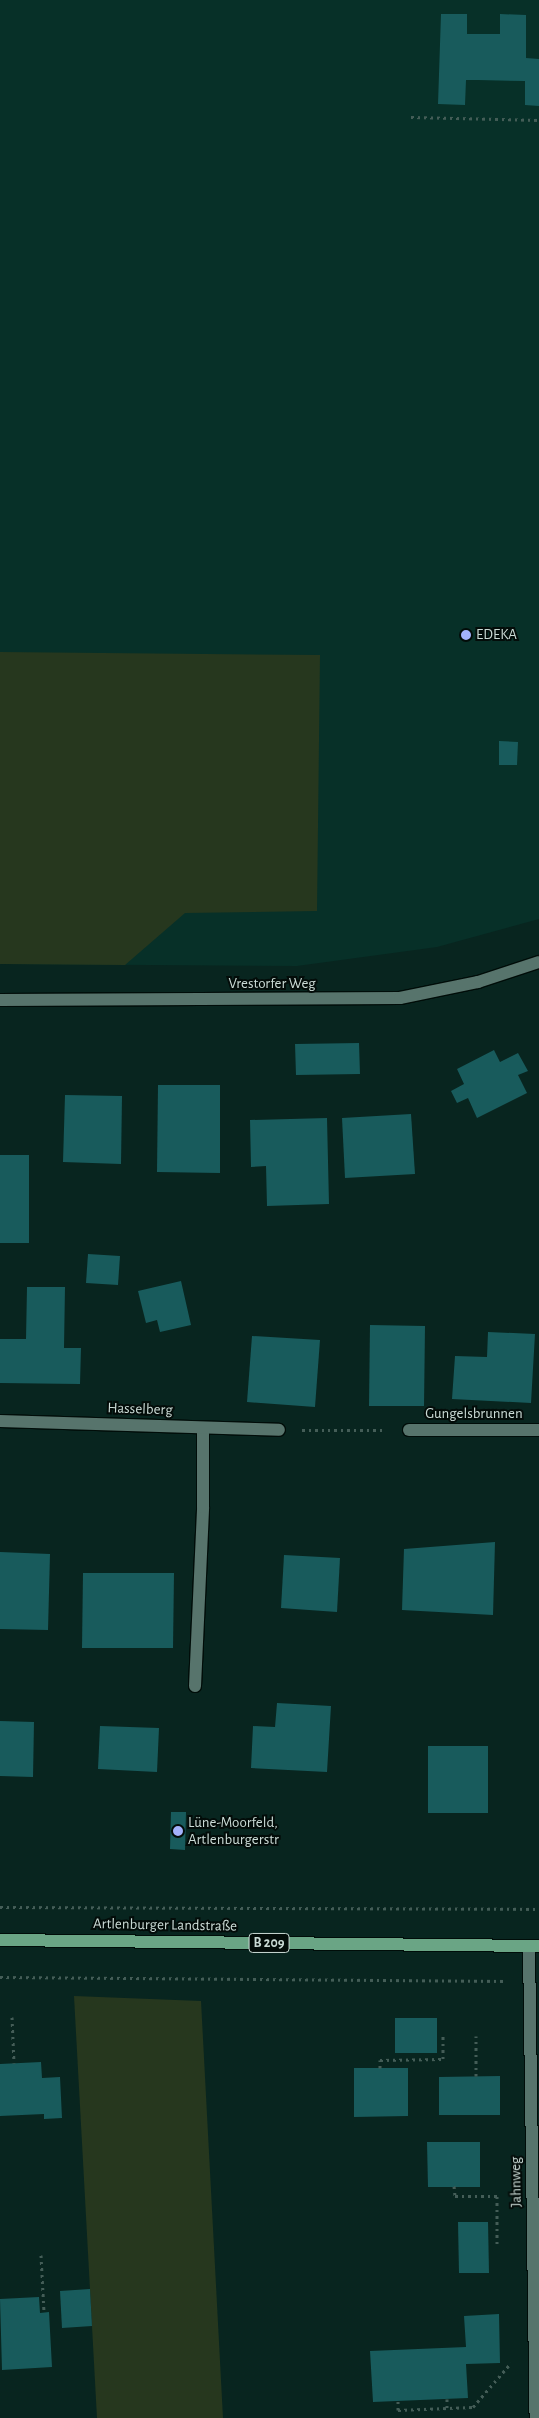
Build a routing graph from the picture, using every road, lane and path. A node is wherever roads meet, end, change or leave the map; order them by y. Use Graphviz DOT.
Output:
graph roads {
  1 [pos="411,117"];
  2 [pos="539,120"];
  3 [pos="539,962"];
  4 [pos="0,1000"];
  5 [pos="0,1421"];
  6 [pos="202,1428"];
  7 [pos="278,1430"];
  8 [pos="409,1430"];
  9 [pos="539,1430"];
  10 [pos="195,1686"];
  11 [pos="0,1907"];
  12 [pos="539,1909"];
  13 [pos="0,1940"];
  14 [pos="534,1946"];
  15 [pos="0,1976"];
  16 [pos="529,1981"];
  17 [pos="12,2017"];
  18 [pos="443,2036"];
  19 [pos="476,2036"];
  20 [pos="14,2063"];
  21 [pos="380,2068"];
  22 [pos="476,2076"];
  23 [pos="454,2186"];
  24 [pos="497,2246"];
  25 [pos="42,2255"];
  26 [pos="44,2313"];
  27 [pos="511,2354"];
  28 [pos="447,2399"];
  29 [pos="398,2401"];
  30 [pos="447,2408"];
  31 [pos="536,2418"];
  1 -- 2 [label="path"];
  3 -- 4 [label="street, Vrestorfer Weg"];
  5 -- 6 [label="street, Hasselberg"];
  6 -- 7 [label="street, Hasselberg"];
  6 -- 10 [label="street"];
  7 -- 8 [label="path"];
  8 -- 9 [label="street, Gungelsbrunnen"];
  11 -- 12 [label="path"];
  13 -- 14 [label="main road, Artlenburger Landstraße / B 209"];
  14 -- 16 [label="street, Jahnweg"];
  15 -- 16 [label="path"];
  16 -- 31 [label="street, Jahnweg"];
  17 -- 20 [label="path"];
  18 -- 21 [label="path"];
  19 -- 22 [label="path"];
  23 -- 24 [label="path"];
  25 -- 26 [label="path"];
  27 -- 30 [label="path"];
  28 -- 30 [label="path"];
  29 -- 30 [label="path"];
}
